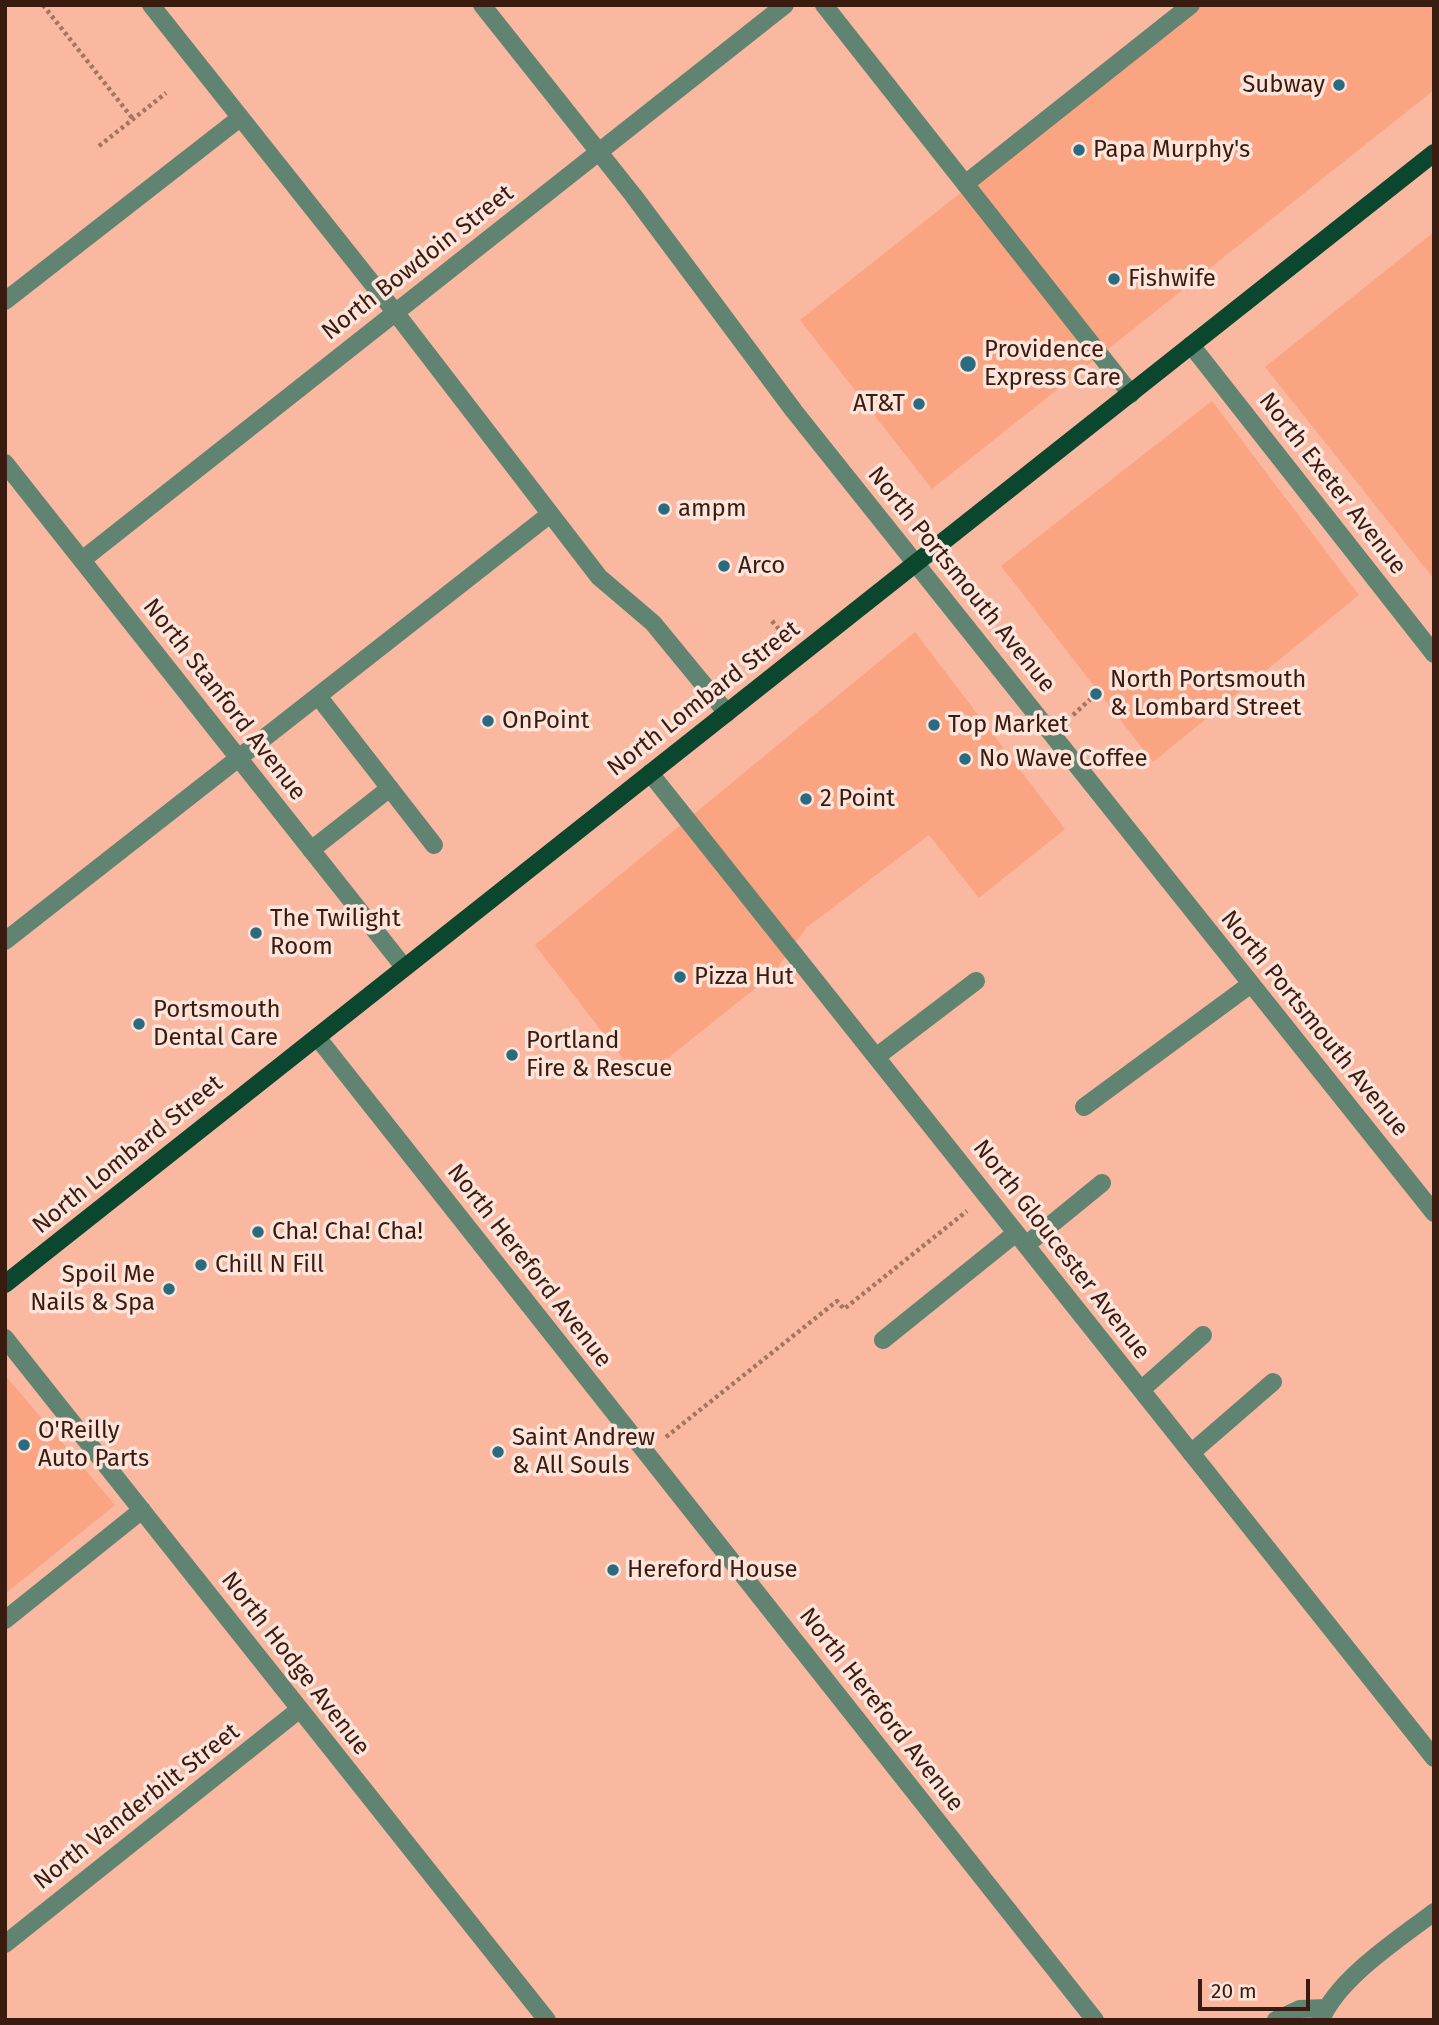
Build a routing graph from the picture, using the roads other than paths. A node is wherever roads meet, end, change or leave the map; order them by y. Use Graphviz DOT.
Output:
graph roads {
  1 [pos="150,5"];
  2 [pos="482,5"];
  3 [pos="786,5"];
  4 [pos="824,5"];
  5 [pos="1191,5"];
  6 [pos="240,118"];
  7 [pos="598,152"];
  8 [pos="1434,153"];
  9 [pos="965,184"];
  10 [pos="5,301"];
  11 [pos="395,312"];
  12 [pos="1191,345"];
  13 [pos="1131,394"];
  14 [pos="5,463"];
  15 [pos="549,515"];
  16 [pos="82,560"];
  17 [pos="916,563"];
  18 [pos="1434,654"];
  19 [pos="318,696"];
  20 [pos="726,713"];
  21 [pos="239,759"];
  22 [pos="650,773"];
  23 [pos="390,788"];
  24 [pos="434,845"];
  25 [pos="311,850"];
  26 [pos="5,941"];
  27 [pos="404,967"];
  28 [pos="976,981"];
  29 [pos="1251,984"];
  30 [pos="317,1037"];
  31 [pos="876,1057"];
  32 [pos="1084,1107"];
  33 [pos="1102,1182"];
  34 [pos="1434,1213"];
  35 [pos="1021,1239"];
  36 [pos="5,1284"];
  37 [pos="1203,1335"];
  38 [pos="5,1338"];
  39 [pos="883,1340"];
  40 [pos="1273,1382"];
  41 [pos="1141,1390"];
  42 [pos="1191,1453"];
  43 [pos="142,1510"];
  44 [pos="5,1620"];
  45 [pos="300,1709"];
  46 [pos="1434,1758"];
  47 [pos="1434,1912"];
  48 [pos="5,1944"];
  49 [pos="1324,2014"];
  50 [pos="547,2020"];
  51 [pos="1095,2020"];
  52 [pos="1276,2020"];
  1 -- 6 [label="street"];
  2 -- 7 [label="street, North Portsmouth Avenue"];
  3 -- 7 [label="street, North Bowdoin Street"];
  4 -- 9 [label="street"];
  5 -- 9 [label="street"];
  6 -- 10 [label="street"];
  6 -- 11 [label="street"];
  7 -- 11 [label="street, North Bowdoin Street"];
  7 -- 17 [label="street, North Portsmouth Avenue"];
  8 -- 12 [label="main road, North Lombard Street"];
  9 -- 13 [label="street"];
  11 -- 15 [label="street"];
  11 -- 16 [label="street, North Bowdoin Street"];
  12 -- 13 [label="main road, North Lombard Street"];
  12 -- 18 [label="street, North Exeter Avenue"];
  13 -- 17 [label="main road, North Lombard Street"];
  14 -- 16 [label="street, North Stanford Avenue"];
  15 -- 19 [label="street"];
  15 -- 20 [label="street"];
  16 -- 21 [label="street, North Stanford Avenue"];
  17 -- 20 [label="main road, North Lombard Street"];
  17 -- 29 [label="street, North Portsmouth Avenue"];
  19 -- 21 [label="street"];
  19 -- 23 [label="street"];
  20 -- 22 [label="main road, North Lombard Street"];
  21 -- 25 [label="street, North Stanford Avenue"];
  21 -- 26 [label="street"];
  22 -- 27 [label="main road, North Lombard Street"];
  22 -- 31 [label="street, North Gloucester Avenue"];
  23 -- 24 [label="street"];
  23 -- 25 [label="street"];
  25 -- 27 [label="street, North Stanford Avenue"];
  27 -- 30 [label="main road, North Lombard Street"];
  28 -- 31 [label="street"];
  29 -- 32 [label="street"];
  29 -- 34 [label="street, North Portsmouth Avenue"];
  30 -- 36 [label="main road, North Lombard Street"];
  30 -- 51 [label="street, North Hereford Avenue"];
  31 -- 35 [label="street, North Gloucester Avenue"];
  33 -- 35 [label="street"];
  35 -- 39 [label="street"];
  35 -- 41 [label="street, North Gloucester Avenue"];
  37 -- 41 [label="street"];
  38 -- 43 [label="street, North Hodge Avenue"];
  40 -- 42 [label="street"];
  41 -- 42 [label="street, North Gloucester Avenue"];
  42 -- 46 [label="street, North Gloucester Avenue"];
  43 -- 44 [label="street"];
  43 -- 45 [label="street, North Hodge Avenue"];
  45 -- 48 [label="street, North Vanderbilt Street"];
  45 -- 50 [label="street, North Hodge Avenue"];
  47 -- 49 [label="street"];
  49 -- 52 [label="street"];
}
